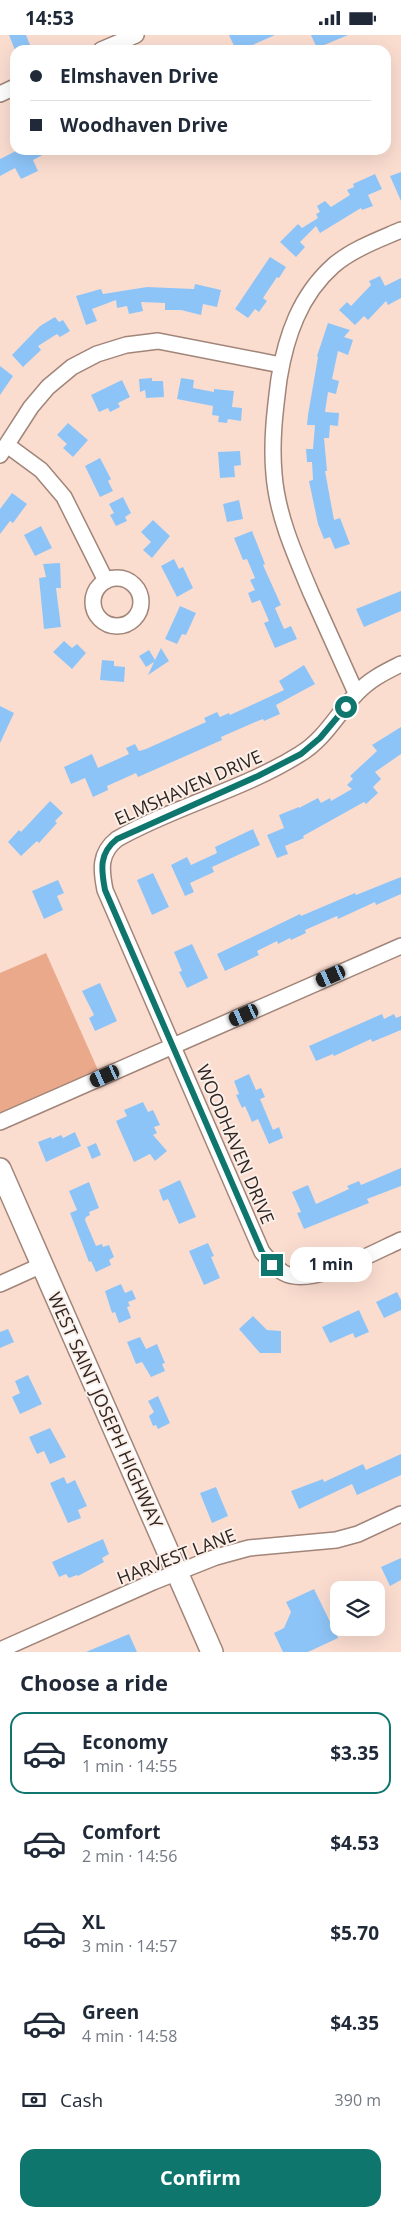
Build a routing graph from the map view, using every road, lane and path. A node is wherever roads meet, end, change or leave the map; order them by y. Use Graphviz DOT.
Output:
graph roads {
  1 [pos="136,35"];
  2 [pos="113,45"];
  3 [pos="401,230"];
  4 [pos="282,365"];
  5 [pos="4,450"];
  6 [pos="106,581"];
  7 [pos="401,664"];
  8 [pos="356,693"];
  9 [pos="401,945"];
  10 [pos="174,1045"];
  11 [pos="0,1122"];
  12 [pos="0,1169"];
  13 [pos="401,1240"];
  14 [pos="42,1265"];
  15 [pos="0,1284"];
  16 [pos="401,1514"];
  17 [pos="178,1572"];
  18 [pos="0,1650"];
  19 [pos="212,1652"];
  1 -- 2 [label="street"];
  3 -- 4 [label="street"];
  4 -- 5 [label="street"];
  4 -- 8 [label="street"];
  5 -- 6 [label="street"];
  7 -- 8 [label="street, ELMSHAVEN DRIVE"];
  8 -- 10 [label="street, ELMSHAVEN DRIVE"];
  9 -- 10 [label="street"];
  10 -- 11 [label="street"];
  10 -- 13 [label="street, WOODHAVEN DRIVE"];
  12 -- 14 [label="street, WEST SAINT JOSEPH HIGHWAY"];
  14 -- 15 [label="street"];
  14 -- 17 [label="street, WEST SAINT JOSEPH HIGHWAY"];
  16 -- 17 [label="street, HARVEST LANE"];
  17 -- 18 [label="street, HARVEST LANE"];
  17 -- 19 [label="street, WEST SAINT JOSEPH HIGHWAY"];
}
